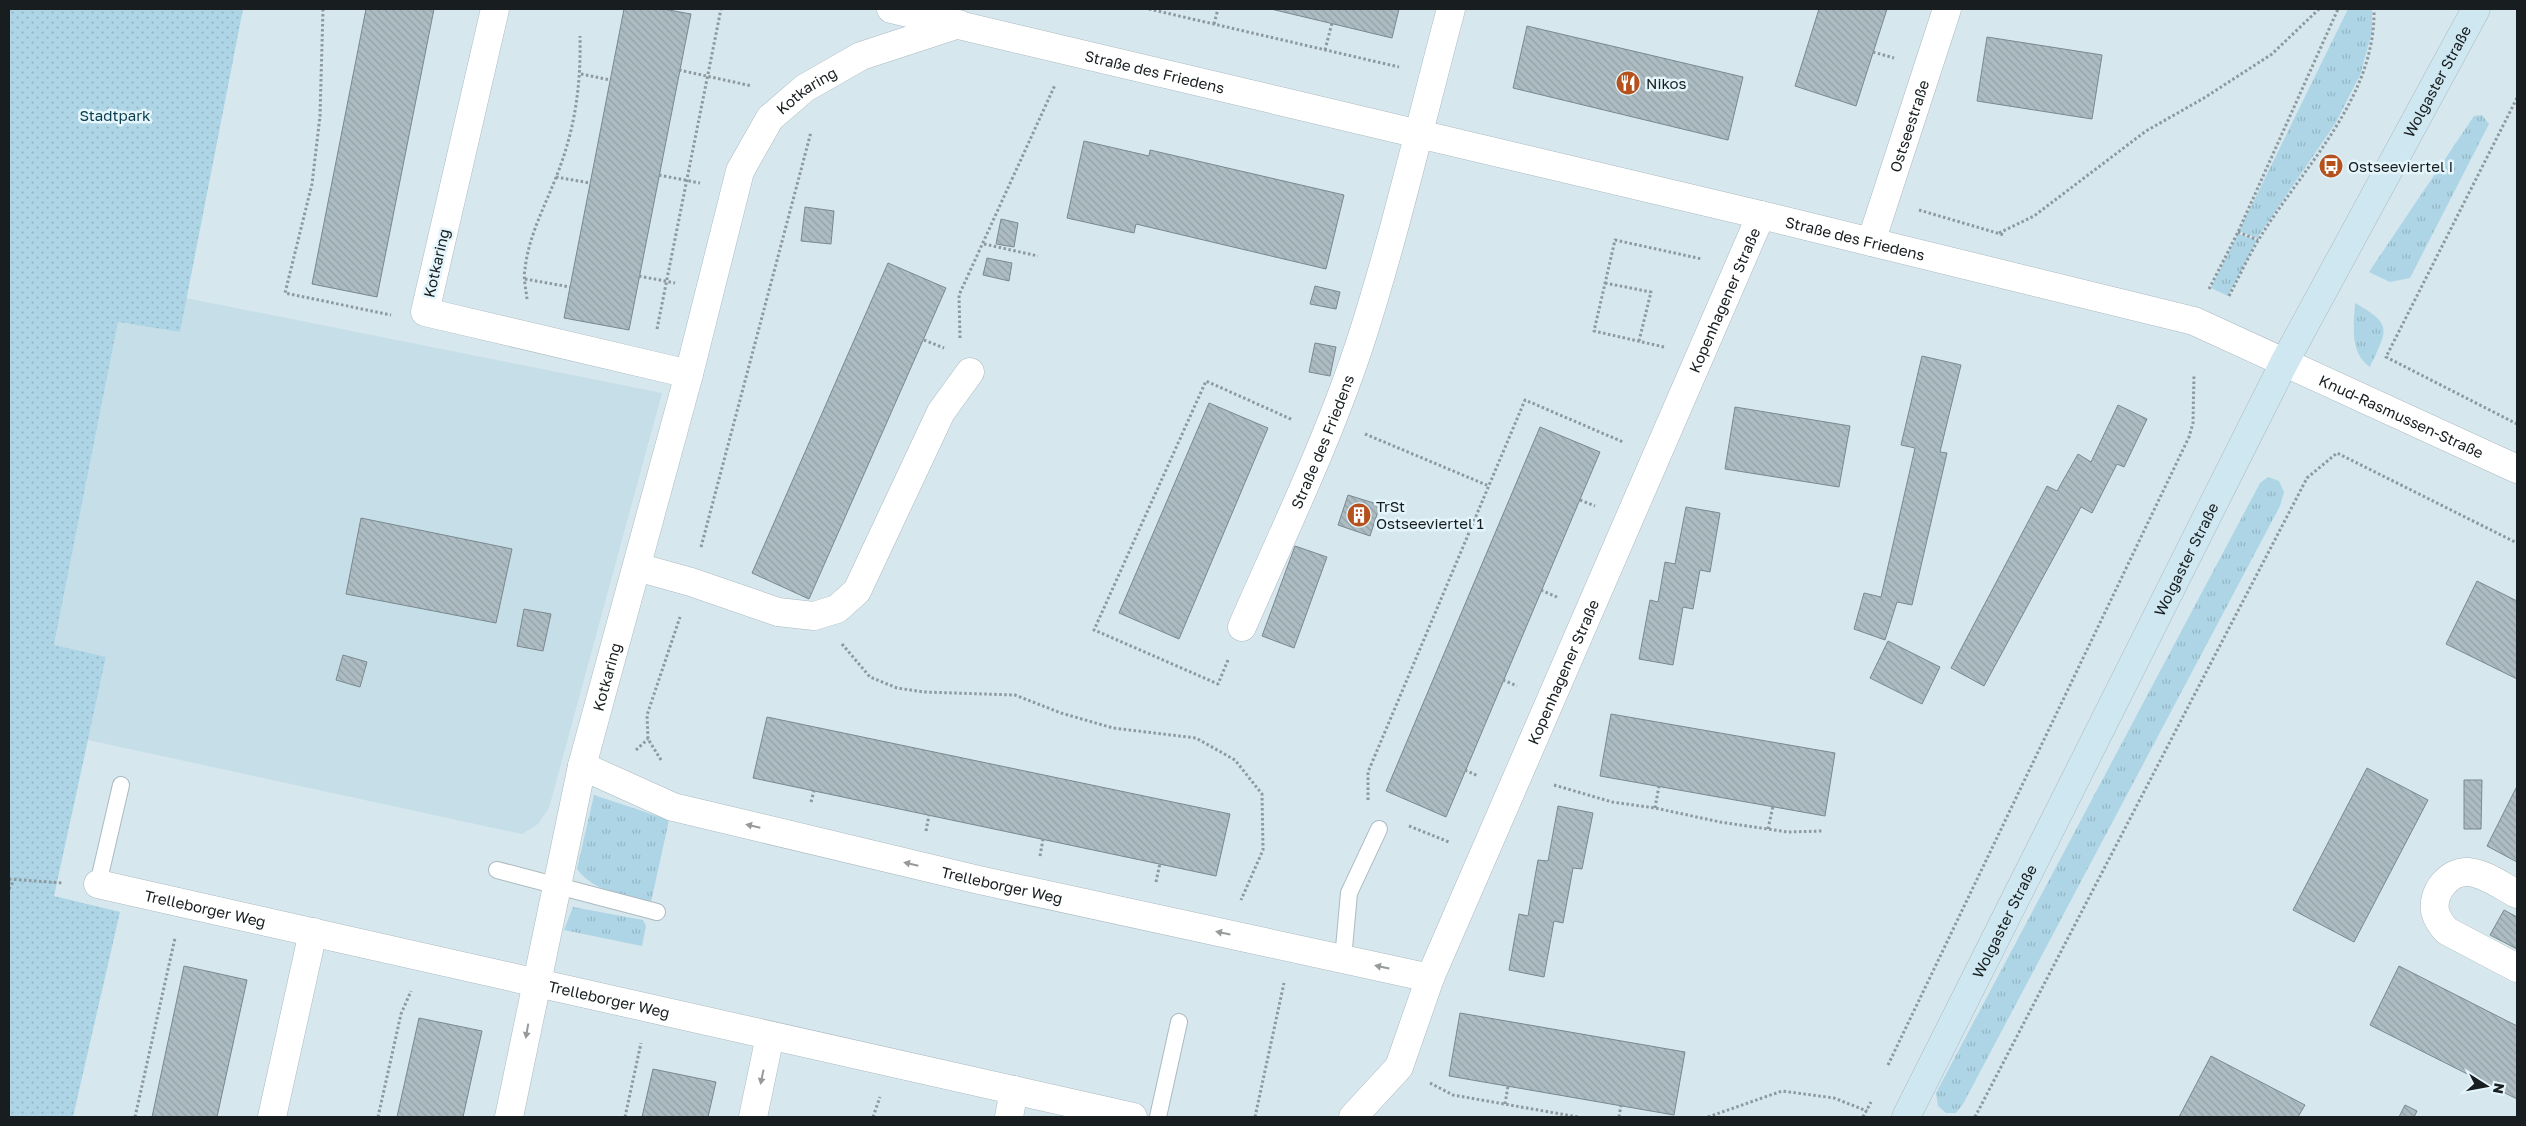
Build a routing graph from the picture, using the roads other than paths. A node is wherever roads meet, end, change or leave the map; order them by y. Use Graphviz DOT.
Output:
graph roads {
  1 [pos="495,9"];
  2 [pos="891,9"];
  3 [pos="1451,9"];
  4 [pos="1947,9"];
  5 [pos="2476,9"];
  6 [pos="960,16"];
  7 [pos="1419,133"];
  8 [pos="1761,215"];
  9 [pos="1871,242"];
  10 [pos="2284,363"];
  11 [pos="970,372"];
  12 [pos="689,374"];
  13 [pos="2517,469"];
  14 [pos="637,567"];
  15 [pos="1242,627"];
  16 [pos="582,766"];
  17 [pos="121,785"];
  18 [pos="1379,829"];
  19 [pos="497,870"];
  20 [pos="98,884"];
  21 [pos="556,886"];
  22 [pos="2517,894"];
  23 [pos="657,912"];
  24 [pos="313,932"];
  25 [pos="1342,959"];
  26 [pos="2517,968"];
  27 [pos="1430,978"];
  28 [pos="535,983"];
  29 [pos="1178,1022"];
  30 [pos="770,1036"];
  31 [pos="1014,1090"];
  32 [pos="272,1117"];
  33 [pos="509,1117"];
  34 [pos="753,1117"];
  35 [pos="1009,1117"];
  36 [pos="1133,1117"];
  37 [pos="1158,1117"];
  38 [pos="1353,1117"];
  39 [pos="1906,1117"];
  1 -- 12 [label="street, Kotkaring"];
  2 -- 6 [label="street, Straße des Friedens"];
  3 -- 7 [label="street"];
  4 -- 9 [label="street, Ostseestraße"];
  5 -- 10 [label="main road, Wolgaster Straße"];
  6 -- 7 [label="street, Straße des Friedens"];
  6 -- 12 [label="street, Kotkaring"];
  7 -- 8 [label="street, Straße des Friedens"];
  7 -- 15 [label="street, Straße des Friedens"];
  8 -- 9 [label="street, Straße des Friedens"];
  8 -- 27 [label="street, Kopenhagener Straße"];
  9 -- 10 [label="street, Straße des Friedens"];
  10 -- 13 [label="street, Knud-Rasmussen-Straße"];
  10 -- 39 [label="main road, Wolgaster Straße"];
  11 -- 14 [label="street"];
  12 -- 14 [label="street, Kotkaring"];
  14 -- 16 [label="street, Kotkaring"];
  16 -- 21 [label="street, Kotkaring"];
  25 -- 16 [label="street, Trelleborger Weg, one-way"];
  17 -- 20 [label="lane"];
  18 -- 25 [label="lane"];
  19 -- 21 [label="lane"];
  20 -- 24 [label="street, Trelleborger Weg"];
  21 -- 23 [label="lane"];
  21 -- 28 [label="street, Kotkaring"];
  22 -- 26 [label="street"];
  24 -- 28 [label="street, Trelleborger Weg"];
  24 -- 32 [label="street"];
  27 -- 25 [label="street, Trelleborger Weg, one-way"];
  27 -- 38 [label="street, Kopenhagener Straße"];
  28 -- 30 [label="street, Trelleborger Weg"];
  28 -- 33 [label="street, Trelleborger Weg, one-way"];
  29 -- 37 [label="lane"];
  30 -- 31 [label="street, Trelleborger Weg"];
  30 -- 34 [label="street, one-way"];
  31 -- 35 [label="street"];
  31 -- 36 [label="street, Trelleborger Weg"];
}
